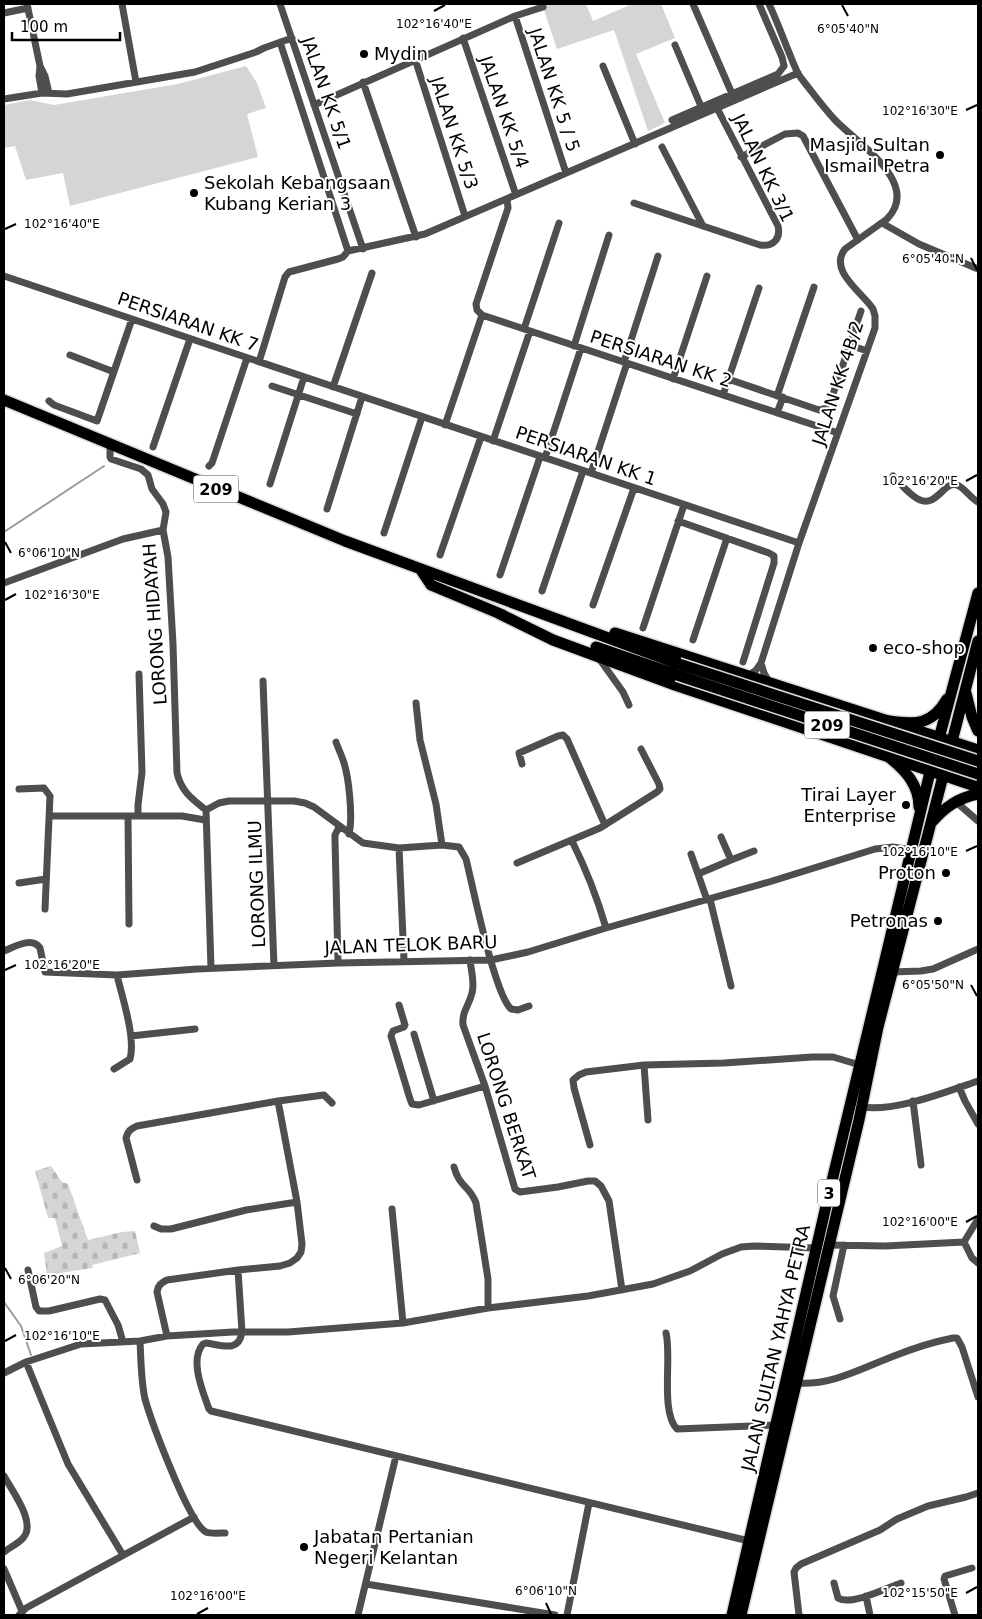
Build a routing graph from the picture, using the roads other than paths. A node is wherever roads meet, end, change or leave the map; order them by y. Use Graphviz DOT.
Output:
graph roads {
  1 [pos="122,4"];
  2 [pos="280,4"];
  3 [pos="693,4"];
  4 [pos="760,4"];
  5 [pos="769,4"];
  6 [pos="28,6"];
  7 [pos="543,7"];
  8 [pos="4,12"];
  9 [pos="515,16"];
  10 [pos="463,38"];
  11 [pos="292,40"];
  12 [pos="280,44"];
  13 [pos="675,45"];
  14 [pos="415,59"];
  15 [pos="603,66"];
  16 [pos="784,66"];
  17 [pos="797,71"];
  18 [pos="136,82"];
  19 [pos="363,82"];
  20 [pos="308,86"];
  21 [pos="295,90"];
  22 [pos="45,93"];
  23 [pos="734,97"];
  24 [pos="4,99"];
  25 [pos="314,105"];
  26 [pos="717,108"];
  27 [pos="702,110"];
  28 [pos="672,120"];
  29 [pos="635,144"];
  30 [pos="662,146"];
  31 [pos="741,157"];
  32 [pos="566,173"];
  33 [pos="516,195"];
  34 [pos="506,199"];
  35 [pos="634,203"];
  36 [pos="465,216"];
  37 [pos="559,223"];
  38 [pos="882,223"];
  39 [pos="703,226"];
  40 [pos="610,235"];
  41 [pos="416,237"];
  42 [pos="858,240"];
  43 [pos="364,249"];
  44 [pos="348,251"];
  45 [pos="658,256"];
  46 [pos="978,269"];
  47 [pos="372,273"];
  48 [pos="4,276"];
  49 [pos="707,276"];
  50 [pos="814,286"];
  51 [pos="758,288"];
  52 [pos="861,311"];
  53 [pos="480,313"];
  54 [pos="132,319"];
  55 [pos="527,330"];
  56 [pos="190,339"];
  57 [pos="850,345"];
  58 [pos="577,347"];
  59 [pos="867,351"];
  60 [pos="70,355"];
  61 [pos="247,358"];
  62 [pos="259,362"];
  63 [pos="625,363"];
  64 [pos="114,372"];
  65 [pos="304,377"];
  66 [pos="673,379"];
  67 [pos="728,379"];
  68 [pos="272,386"];
  69 [pos="333,387"];
  70 [pos="299,394"];
  71 [pos="723,395"];
  72 [pos="780,396"];
  73 [pos="362,397"];
  74 [pos="4,400"];
  75 [pos="49,401"];
  76 [pos="357,414"];
  77 [pos="778,414"];
  78 [pos="422,417"];
  79 [pos="445,425"];
  80 [pos="838,434"];
  81 [pos="481,437"];
  82 [pos="493,441"];
  83 [pos="110,444"];
  84 [pos="153,447"];
  85 [pos="543,457"];
  86 [pos="209,466"];
  87 [pos="583,471"];
  88 [pos="591,473"];
  89 [pos="893,476"];
  90 [pos="270,484"];
  91 [pos="634,488"];
  92 [pos="978,502"];
  93 [pos="684,505"];
  94 [pos="327,509"];
  95 [pos="678,521"];
  96 [pos="163,530"];
  97 [pos="384,533"];
  98 [pos="727,538"];
  99 [pos="799,543"];
  100 [pos="440,556"];
  101 [pos="421,570"];
  102 [pos="500,575"];
  103 [pos="4,583"];
  104 [pos="542,591"];
  105 [pos="978,593"];
  106 [pos="500,600"];
  107 [pos="593,605"];
  108 [pos="498,613"];
  109 [pos="643,628"];
  110 [pos="693,640"];
  111 [pos="978,641"];
  112 [pos="597,656"];
  113 [pos="743,662"];
  114 [pos="761,663"];
  115 [pos="678,670"];
  116 [pos="139,674"];
  117 [pos="748,676"];
  118 [pos="263,681"];
  119 [pos="769,682"];
  120 [pos="952,690"];
  121 [pos="965,691"];
  122 [pos="416,703"];
  123 [pos="629,705"];
  124 [pos="889,721"];
  125 [pos="909,728"];
  126 [pos="978,732"];
  127 [pos="939,738"];
  128 [pos="336,742"];
  129 [pos="952,742"];
  130 [pos="641,749"];
  131 [pos="978,750"];
  132 [pos="890,758"];
  133 [pos="978,762"];
  134 [pos="522,764"];
  135 [pos="908,764"];
  136 [pos="930,772"];
  137 [pos="978,774"];
  138 [pos="943,776"];
  139 [pos="19,789"];
  140 [pos="978,789"];
  141 [pos="269,801"];
  142 [pos="956,802"];
  143 [pos="206,810"];
  144 [pos="50,816"];
  145 [pos="128,816"];
  146 [pos="138,816"];
  147 [pos="919,819"];
  148 [pos="205,820"];
  149 [pos="978,821"];
  150 [pos="930,824"];
  151 [pos="605,825"];
  152 [pos="339,827"];
  153 [pos="349,834"];
  154 [pos="721,837"];
  155 [pos="572,841"];
  156 [pos="442,845"];
  157 [pos="399,848"];
  158 [pos="912,850"];
  159 [pos="754,851"];
  160 [pos="691,854"];
  161 [pos="731,860"];
  162 [pos="517,863"];
  163 [pos="698,874"];
  164 [pos="46,879"];
  165 [pos="18,883"];
  166 [pos="708,899"];
  167 [pos="45,909"];
  168 [pos="129,924"];
  169 [pos="606,928"];
  170 [pos="978,949"];
  171 [pos="4,950"];
  172 [pos="470,960"];
  173 [pos="491,960"];
  174 [pos="404,961"];
  175 [pos="338,963"];
  176 [pos="274,966"];
  177 [pos="211,968"];
  178 [pos="892,972"];
  179 [pos="117,975"];
  180 [pos="731,986"];
  181 [pos="399,1005"];
  182 [pos="529,1006"];
  183 [pos="195,1028"];
  184 [pos="414,1034"];
  185 [pos="131,1036"];
  186 [pos="860,1065"];
  187 [pos="644,1066"];
  188 [pos="114,1069"];
  189 [pos="978,1081"];
  190 [pos="485,1086"];
  191 [pos="959,1087"];
  192 [pos="434,1101"];
  193 [pos="913,1101"];
  194 [pos="278,1102"];
  195 [pos="332,1102"];
  196 [pos="862,1107"];
  197 [pos="648,1120"];
  198 [pos="860,1120"];
  199 [pos="846,1124"];
  200 [pos="978,1124"];
  201 [pos="590,1145"];
  202 [pos="921,1165"];
  203 [pos="454,1167"];
  204 [pos="137,1180"];
  205 [pos="297,1202"];
  206 [pos="392,1209"];
  207 [pos="978,1219"];
  208 [pos="154,1226"];
  209 [pos="964,1242"];
  210 [pos="829,1245"];
  211 [pos="844,1246"];
  212 [pos="817,1248"];
  213 [pos="978,1264"];
  214 [pos="28,1270"];
  215 [pos="238,1270"];
  216 [pos="622,1290"];
  217 [pos="488,1308"];
  218 [pos="840,1319"];
  219 [pos="403,1323"];
  220 [pos="242,1332"];
  221 [pos="666,1333"];
  222 [pos="168,1336"];
  223 [pos="140,1341"];
  224 [pos="124,1342"];
  225 [pos="26,1362"];
  226 [pos="4,1373"];
  227 [pos="796,1383"];
  228 [pos="978,1397"];
  229 [pos="776,1425"];
  230 [pos="396,1456"];
  231 [pos="4,1476"];
  232 [pos="978,1492"];
  233 [pos="589,1502"];
  234 [pos="194,1517"];
  235 [pos="225,1533"];
  236 [pos="749,1541"];
  237 [pos="4,1552"];
  238 [pos="123,1555"];
  239 [pos="972,1568"];
  240 [pos="4,1569"];
  241 [pos="834,1583"];
  242 [pos="901,1583"];
  243 [pos="366,1584"];
  244 [pos="866,1596"];
  245 [pos="21,1613"];
  246 [pos="358,1615"];
  247 [pos="555,1615"];
  248 [pos="567,1615"];
  249 [pos="732,1615"];
  250 [pos="741,1615"];
  251 [pos="799,1615"];
  252 [pos="870,1615"];
  253 [pos="954,1615"];
  1 -- 18 [label="street"];
  2 -- 11 [label="street, JALAN KK 5/1"];
  3 -- 23 [label="street"];
  4 -- 16 [label="street"];
  5 -- 17 [label="street, JALAN KK 4B/2"];
  6 -- 8 [label="street"];
  6 -- 22 [label="street"];
  7 -- 9 [label="street"];
  9 -- 10 [label="street"];
  9 -- 32 [label="street, JALAN KK 5 / 5"];
  10 -- 14 [label="street"];
  10 -- 33 [label="street, JALAN KK 5/4"];
  11 -- 12 [label="street"];
  11 -- 20 [label="street, JALAN KK 5/1"];
  12 -- 18 [label="street"];
  12 -- 21 [label="street"];
  13 -- 27 [label="street"];
  14 -- 19 [label="street"];
  14 -- 36 [label="street, JALAN KK 5/3"];
  15 -- 29 [label="street"];
  16 -- 17 [label="street"];
  16 -- 23 [label="street"];
  17 -- 23 [label="street"];
  17 -- 38 [label="street, JALAN KK 4B/2"];
  18 -- 22 [label="street"];
  19 -- 25 [label="street"];
  19 -- 41 [label="street"];
  20 -- 21 [label="street"];
  20 -- 25 [label="street, JALAN KK 5/1"];
  21 -- 44 [label="street"];
  22 -- 24 [label="street"];
  23 -- 26 [label="street"];
  23 -- 27 [label="street"];
  25 -- 43 [label="street, JALAN KK 5/1"];
  26 -- 27 [label="street"];
  26 -- 31 [label="street, JALAN KK 3/1"];
  27 -- 28 [label="street"];
  27 -- 29 [label="street"];
  29 -- 32 [label="street"];
  30 -- 39 [label="street"];
  31 -- 39 [label="street, JALAN KK 3/1"];
  31 -- 42 [label="street"];
  32 -- 33 [label="street"];
  33 -- 34 [label="street"];
  34 -- 36 [label="street"];
  34 -- 53 [label="street"];
  35 -- 39 [label="street, JALAN KK 3/1"];
  36 -- 41 [label="street"];
  37 -- 55 [label="street"];
  38 -- 42 [label="street, JALAN KK 4B/2"];
  38 -- 46 [label="street"];
  40 -- 58 [label="street"];
  41 -- 43 [label="street"];
  42 -- 59 [label="street, JALAN KK 4B/2"];
  43 -- 44 [label="street"];
  44 -- 62 [label="street"];
  45 -- 63 [label="street"];
  47 -- 69 [label="street"];
  48 -- 54 [label="street, PERSIARAN KK 7"];
  49 -- 66 [label="street"];
  50 -- 72 [label="street"];
  51 -- 67 [label="street"];
  52 -- 57 [label="street"];
  53 -- 55 [label="street, PERSIARAN KK 2"];
  53 -- 79 [label="street"];
  54 -- 56 [label="street, PERSIARAN KK 7"];
  54 -- 64 [label="street"];
  55 -- 58 [label="street, PERSIARAN KK 2"];
  55 -- 82 [label="street"];
  56 -- 61 [label="street, PERSIARAN KK 7"];
  56 -- 84 [label="street"];
  57 -- 59 [label="street"];
  57 -- 72 [label="street"];
  58 -- 63 [label="street, PERSIARAN KK 2"];
  58 -- 85 [label="street"];
  59 -- 80 [label="street, JALAN KK 4B/2"];
  60 -- 64 [label="street"];
  61 -- 62 [label="street, PERSIARAN KK 7"];
  61 -- 86 [label="street"];
  62 -- 65 [label="street, PERSIARAN KK 7"];
  63 -- 66 [label="street, PERSIARAN KK 2"];
  63 -- 88 [label="street"];
  64 -- 75 [label="street"];
  65 -- 69 [label="street, PERSIARAN KK 7"];
  65 -- 70 [label="street"];
  66 -- 71 [label="street, PERSIARAN KK 2"];
  67 -- 71 [label="street"];
  67 -- 72 [label="street"];
  68 -- 70 [label="street"];
  69 -- 73 [label="street, PERSIARAN KK 7"];
  70 -- 76 [label="street"];
  70 -- 90 [label="street"];
  71 -- 77 [label="street, PERSIARAN KK 2"];
  72 -- 77 [label="street"];
  73 -- 76 [label="street"];
  73 -- 78 [label="street, PERSIARAN KK 1"];
  74 -- 83 [label="main road, 209"];
  76 -- 94 [label="street"];
  77 -- 80 [label="street, PERSIARAN KK 2"];
  78 -- 79 [label="street, PERSIARAN KK 1"];
  78 -- 97 [label="street"];
  79 -- 81 [label="street, PERSIARAN KK 1"];
  80 -- 99 [label="street, JALAN KK 4B/2"];
  81 -- 82 [label="street, PERSIARAN KK 1"];
  81 -- 100 [label="street"];
  82 -- 85 [label="street, PERSIARAN KK 1"];
  83 -- 96 [label="street, LORONG HIDAYAH"];
  83 -- 101 [label="main road, 209"];
  85 -- 87 [label="street, PERSIARAN KK 1"];
  85 -- 102 [label="street"];
  87 -- 88 [label="street, PERSIARAN KK 1"];
  87 -- 104 [label="street"];
  88 -- 91 [label="street, PERSIARAN KK 1"];
  89 -- 92 [label="street"];
  91 -- 93 [label="street, PERSIARAN KK 1"];
  91 -- 107 [label="street"];
  93 -- 95 [label="street"];
  93 -- 99 [label="street, PERSIARAN KK 1"];
  95 -- 98 [label="street"];
  95 -- 109 [label="street"];
  96 -- 103 [label="street"];
  96 -- 143 [label="street, LORONG HIDAYAH"];
  98 -- 110 [label="street"];
  98 -- 113 [label="street"];
  99 -- 114 [label="street, JALAN KK 4B/2"];
  101 -- 106 [label="main road, 209"];
  101 -- 108 [label="main road, 209"];
  105 -- 120 [label="main road, JALAN SULTAN YAHYA PETRA / 3"];
  106 -- 115 [label="main road, 209"];
  106 -- 117 [label="main road"];
  108 -- 112 [label="main road"];
  108 -- 115 [label="main road, 209"];
  111 -- 121 [label="main road, JALAN SULTAN YAHYA PETRA / 3"];
  112 -- 123 [label="street"];
  112 -- 132 [label="main road"];
  114 -- 117 [label="street, JALAN KK 4B/2"];
  114 -- 119 [label="street"];
  115 -- 133 [label="main road, 209, bridge"];
  115 -- 137 [label="main road, 209, bridge"];
  116 -- 146 [label="street"];
  117 -- 119 [label="main road"];
  118 -- 141 [label="street, LORONG ILMU"];
  119 -- 124 [label="main road"];
  120 -- 124 [label="main road"];
  120 -- 127 [label="main road, JALAN SULTAN YAHYA PETRA / 3"];
  121 -- 126 [label="main road"];
  121 -- 129 [label="main road, JALAN SULTAN YAHYA PETRA / 3"];
  122 -- 156 [label="street"];
  124 -- 125 [label="main road"];
  125 -- 127 [label="main road"];
  125 -- 135 [label="main road"];
  127 -- 129 [label="main road"];
  127 -- 136 [label="main road, JALAN SULTAN YAHYA PETRA / 3"];
  128 -- 153 [label="street"];
  129 -- 131 [label="main road"];
  129 -- 138 [label="main road, JALAN SULTAN YAHYA PETRA / 3"];
  130 -- 151 [label="street"];
  132 -- 135 [label="main road"];
  132 -- 147 [label="main road"];
  133 -- 140 [label="main road"];
  134 -- 151 [label="street"];
  135 -- 136 [label="main road"];
  136 -- 138 [label="main road"];
  136 -- 147 [label="main road, JALAN SULTAN YAHYA PETRA / 3"];
  138 -- 140 [label="main road"];
  138 -- 150 [label="main road, JALAN SULTAN YAHYA PETRA / 3"];
  139 -- 144 [label="street"];
  140 -- 142 [label="main road"];
  141 -- 143 [label="street"];
  141 -- 152 [label="street"];
  141 -- 176 [label="street, LORONG ILMU"];
  142 -- 149 [label="street"];
  142 -- 150 [label="main road"];
  143 -- 148 [label="street"];
  144 -- 145 [label="street"];
  144 -- 164 [label="street"];
  145 -- 146 [label="street"];
  145 -- 168 [label="street"];
  146 -- 148 [label="street"];
  147 -- 158 [label="main road, JALAN SULTAN YAHYA PETRA / 3"];
  148 -- 177 [label="street"];
  150 -- 178 [label="main road, JALAN SULTAN YAHYA PETRA / 3"];
  151 -- 155 [label="street"];
  152 -- 153 [label="street"];
  152 -- 175 [label="street"];
  153 -- 157 [label="street"];
  154 -- 161 [label="street"];
  155 -- 162 [label="street"];
  155 -- 169 [label="street"];
  156 -- 157 [label="street"];
  156 -- 173 [label="street"];
  157 -- 174 [label="street"];
  158 -- 166 [label="street, JALAN TELOK BARU"];
  158 -- 186 [label="main road, JALAN SULTAN YAHYA PETRA / 3"];
  159 -- 161 [label="street"];
  160 -- 163 [label="street"];
  161 -- 163 [label="street"];
  163 -- 166 [label="street"];
  164 -- 165 [label="street"];
  164 -- 167 [label="street"];
  166 -- 169 [label="street, JALAN TELOK BARU"];
  166 -- 180 [label="street"];
  169 -- 173 [label="street, JALAN TELOK BARU"];
  170 -- 178 [label="street"];
  171 -- 179 [label="street, JALAN TELOK BARU"];
  172 -- 173 [label="street, JALAN TELOK BARU"];
  172 -- 174 [label="street, JALAN TELOK BARU"];
  172 -- 190 [label="street, LORONG BERKAT"];
  173 -- 182 [label="street"];
  174 -- 175 [label="street, JALAN TELOK BARU"];
  175 -- 176 [label="street, JALAN TELOK BARU"];
  176 -- 177 [label="street, JALAN TELOK BARU"];
  177 -- 179 [label="street, JALAN TELOK BARU"];
  178 -- 196 [label="main road, JALAN SULTAN YAHYA PETRA / 3"];
  179 -- 185 [label="street"];
  181 -- 192 [label="street"];
  183 -- 185 [label="street"];
  184 -- 192 [label="street"];
  185 -- 188 [label="street"];
  186 -- 187 [label="street"];
  186 -- 199 [label="main road, JALAN SULTAN YAHYA PETRA / 3"];
  187 -- 197 [label="street"];
  187 -- 201 [label="street"];
  189 -- 191 [label="street"];
  190 -- 192 [label="street"];
  190 -- 216 [label="street, LORONG BERKAT"];
  191 -- 193 [label="street"];
  191 -- 200 [label="street"];
  193 -- 196 [label="street"];
  193 -- 202 [label="street"];
  194 -- 195 [label="street"];
  194 -- 204 [label="street"];
  194 -- 205 [label="street"];
  196 -- 198 [label="main road, JALAN SULTAN YAHYA PETRA / 3"];
  198 -- 199 [label="main road"];
  198 -- 210 [label="main road, JALAN SULTAN YAHYA PETRA / 3"];
  199 -- 212 [label="main road, JALAN SULTAN YAHYA PETRA / 3"];
  203 -- 217 [label="street"];
  205 -- 208 [label="street"];
  205 -- 215 [label="street"];
  206 -- 219 [label="street"];
  207 -- 209 [label="street"];
  209 -- 211 [label="street"];
  209 -- 213 [label="street"];
  210 -- 211 [label="street"];
  210 -- 227 [label="main road, JALAN SULTAN YAHYA PETRA / 3"];
  211 -- 218 [label="street"];
  212 -- 216 [label="street"];
  212 -- 229 [label="main road, JALAN SULTAN YAHYA PETRA / 3"];
  214 -- 224 [label="street"];
  215 -- 220 [label="street"];
  215 -- 222 [label="street"];
  216 -- 217 [label="street"];
  217 -- 219 [label="street"];
  219 -- 220 [label="street"];
  220 -- 222 [label="street"];
  220 -- 230 [label="street"];
  221 -- 229 [label="street"];
  222 -- 223 [label="street"];
  223 -- 224 [label="street"];
  223 -- 234 [label="street"];
  224 -- 225 [label="street"];
  225 -- 226 [label="street"];
  225 -- 238 [label="street"];
  227 -- 228 [label="street"];
  227 -- 250 [label="main road, JALAN SULTAN YAHYA PETRA / 3"];
  229 -- 236 [label="main road, JALAN SULTAN YAHYA PETRA / 3"];
  230 -- 233 [label="street"];
  230 -- 243 [label="street"];
  231 -- 237 [label="street"];
  232 -- 251 [label="street"];
  233 -- 236 [label="street"];
  233 -- 248 [label="street"];
  234 -- 235 [label="street"];
  234 -- 238 [label="street"];
  236 -- 249 [label="main road, JALAN SULTAN YAHYA PETRA / 3"];
  238 -- 245 [label="street"];
  239 -- 253 [label="street"];
  240 -- 245 [label="street"];
  241 -- 244 [label="street"];
  242 -- 244 [label="street"];
  243 -- 246 [label="street"];
  243 -- 247 [label="street"];
  244 -- 252 [label="street"];
}
